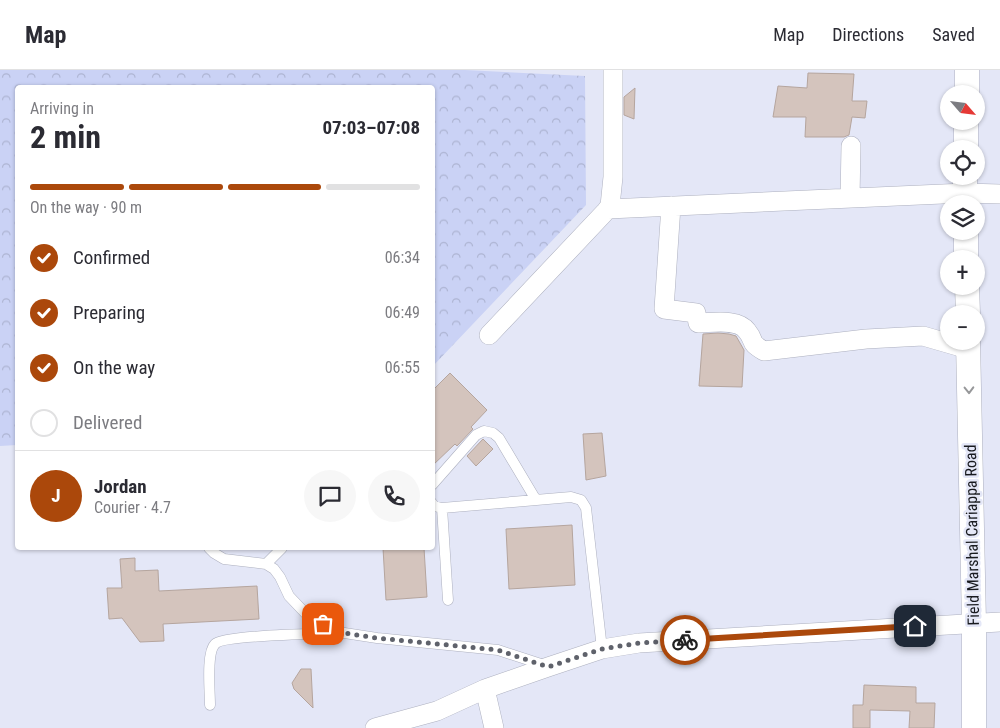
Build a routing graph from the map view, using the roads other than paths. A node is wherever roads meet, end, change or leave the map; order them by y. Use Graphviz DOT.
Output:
graph roads {
  1 [pos="613,70"];
  2 [pos="968,70"];
  3 [pos="967,85"];
  4 [pos="851,146"];
  5 [pos="965,191"];
  6 [pos="1000,194"];
  7 [pos="850,198"];
  8 [pos="671,206"];
  9 [pos="608,209"];
  10 [pos="489,335"];
  11 [pos="940,339"];
  12 [pos="968,350"];
  13 [pos="435,482"];
  14 [pos="536,500"];
  15 [pos="437,505"];
  16 [pos="211,550"];
  17 [pos="280,550"];
  18 [pos="266,564"];
  19 [pos="448,600"];
  20 [pos="1000,622"];
  21 [pos="974,623"];
  22 [pos="344,633"];
  23 [pos="602,649"];
  24 [pos="548,667"];
  25 [pos="486,689"];
  26 [pos="210,705"];
  27 [pos="375,728"];
  28 [pos="494,728"];
  29 [pos="974,728"];
  1 -- 9 [label="street"];
  2 -- 3 [label="street"];
  4 -- 7 [label="street"];
  5 -- 6 [label="street"];
  5 -- 7 [label="street"];
  7 -- 8 [label="street"];
  8 -- 9 [label="street"];
  8 -- 11 [label="street"];
  9 -- 10 [label="street"];
  12 -- 21 [label="street, Field Marshal Cariappa Road, one-way"];
  13 -- 14 [label="lane"];
  14 -- 15 [label="lane"];
  14 -- 23 [label="lane"];
  15 -- 19 [label="lane"];
  16 -- 18 [label="lane"];
  17 -- 18 [label="lane"];
  18 -- 22 [label="lane"];
  20 -- 21 [label="street"];
  21 -- 23 [label="street"];
  21 -- 29 [label="street, Field Marshal Cariappa Road"];
  22 -- 24 [label="lane"];
  22 -- 26 [label="lane"];
  23 -- 24 [label="street"];
  24 -- 25 [label="street"];
  25 -- 27 [label="street"];
  25 -- 28 [label="street"];
}
